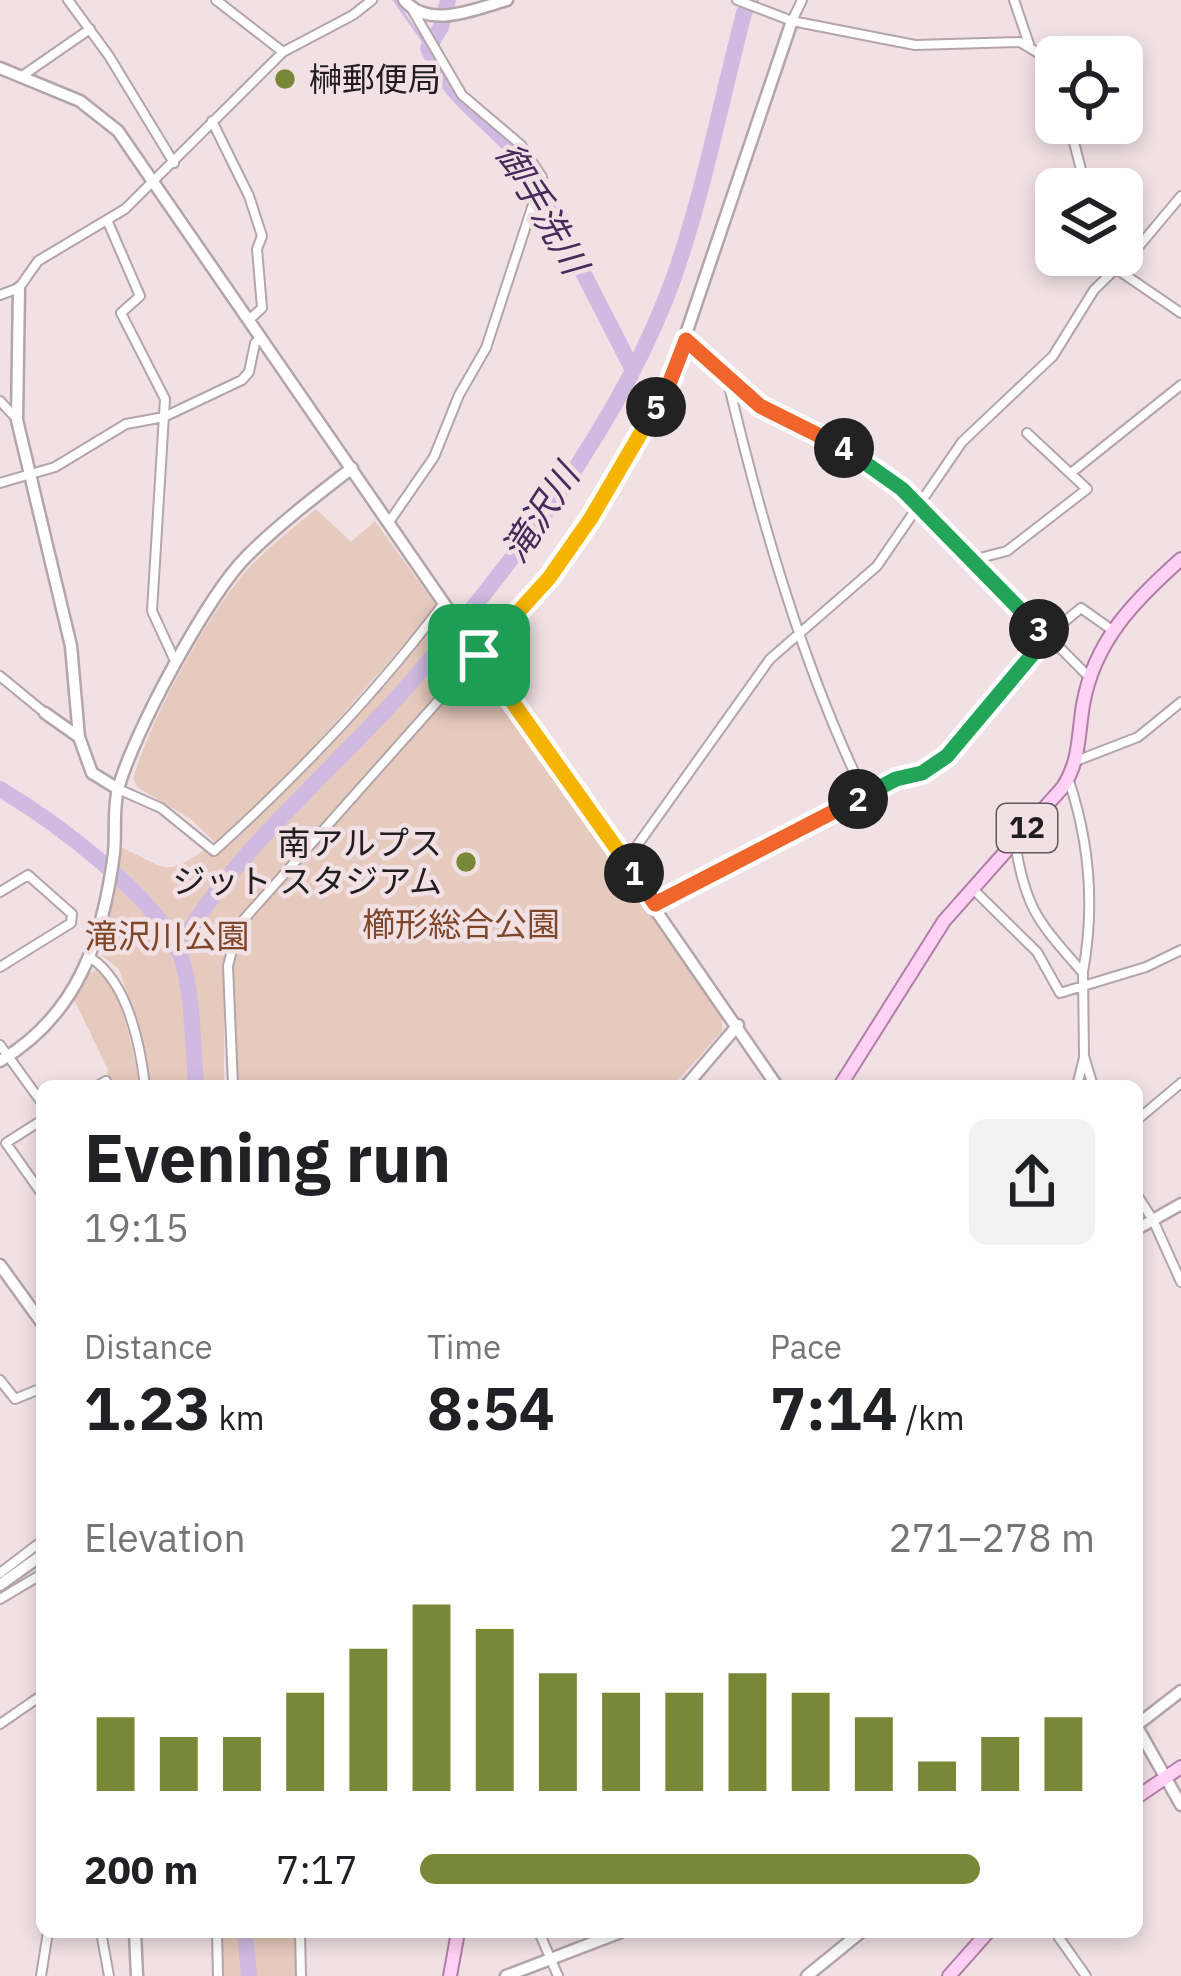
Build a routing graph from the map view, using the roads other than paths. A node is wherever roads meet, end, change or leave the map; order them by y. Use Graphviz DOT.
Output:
graph roads {
  1 [pos="68,0"];
  2 [pos="216,0"];
  3 [pos="372,0"];
  4 [pos="507,0"];
  5 [pos="737,0"];
  6 [pos="802,0"];
  7 [pos="1015,0"];
  8 [pos="408,5"];
  9 [pos="792,21"];
  10 [pos="90,29"];
  11 [pos="1029,45"];
  12 [pos="1035,50"];
  13 [pos="283,52"];
  14 [pos="0,68"];
  15 [pos="22,76"];
  16 [pos="212,121"];
  17 [pos="174,163"];
  18 [pos="155,182"];
  19 [pos="1181,196"];
  20 [pos="107,220"];
  21 [pos="1143,237"];
  22 [pos="1107,276"];
  23 [pos="1127,276"];
  24 [pos="19,288"];
  25 [pos="0,295"];
  26 [pos="1181,313"];
  27 [pos="250,319"];
  28 [pos="262,337"];
  29 [pos="686,340"];
  30 [pos="728,381"];
  31 [pos="1181,386"];
  32 [pos="0,400"];
  33 [pos="164,417"];
  34 [pos="17,420"];
  35 [pos="1027,433"];
  36 [pos="352,468"];
  37 [pos="1071,473"];
  38 [pos="31,475"];
  39 [pos="0,483"];
  40 [pos="919,506"];
  41 [pos="389,521"];
  42 [pos="1181,559"];
  43 [pos="972,560"];
  44 [pos="445,604"];
  45 [pos="1112,630"];
  46 [pos="800,631"];
  47 [pos="1047,637"];
  48 [pos="478,652"];
  49 [pos="177,666"];
  50 [pos="0,676"];
  51 [pos="1091,680"];
  52 [pos="1181,702"];
  53 [pos="45,713"];
  54 [pos="79,737"];
  55 [pos="1076,761"];
  56 [pos="1068,779"];
  57 [pos="118,789"];
  58 [pos="865,795"];
  59 [pos="1015,842"];
  60 [pos="626,861"];
  61 [pos="973,889"];
  62 [pos="0,892"];
  63 [pos="655,904"];
  64 [pos="1042,925"];
  65 [pos="1022,937"];
  66 [pos="1181,950"];
  67 [pos="91,958"];
  68 [pos="0,967"];
  69 [pos="1083,973"];
  70 [pos="1083,985"];
  71 [pos="738,1025"];
  72 [pos="3,1054"];
  73 [pos="1084,1056"];
  74 [pos="144,1080"];
  75 [pos="233,1080"];
  76 [pos="691,1080"];
  77 [pos="774,1080"];
  78 [pos="844,1080"];
  79 [pos="1078,1080"];
  80 [pos="1092,1080"];
  81 [pos="1181,1082"];
  82 [pos="36,1095"];
  83 [pos="1143,1115"];
  84 [pos="36,1124"];
  85 [pos="36,1186"];
  86 [pos="1181,1204"];
  87 [pos="1143,1205"];
  88 [pos="1153,1220"];
  89 [pos="1143,1225"];
  90 [pos="2,1272"];
  91 [pos="1181,1282"];
  92 [pos="36,1315"];
  93 [pos="0,1380"];
  94 [pos="36,1391"];
  95 [pos="36,1545"];
  96 [pos="36,1559"];
  97 [pos="0,1573"];
  98 [pos="36,1578"];
  99 [pos="0,1585"];
  100 [pos="0,1599"];
  101 [pos="1181,1691"];
  102 [pos="36,1699"];
  103 [pos="1143,1721"];
  104 [pos="0,1724"];
  105 [pos="1143,1737"];
  106 [pos="1181,1767"];
  107 [pos="1166,1778"];
  108 [pos="1143,1794"];
  109 [pos="1181,1805"];
  110 [pos="47,1938"];
  111 [pos="102,1938"];
  112 [pos="135,1938"];
  113 [pos="217,1938"];
  114 [pos="300,1938"];
  115 [pos="457,1938"];
  116 [pos="542,1938"];
  117 [pos="604,1938"];
  118 [pos="854,1938"];
  119 [pos="983,1938"];
  120 [pos="1059,1938"];
  121 [pos="551,1960"];
  122 [pos="41,1976"];
  123 [pos="109,1976"];
  124 [pos="137,1976"];
  125 [pos="218,1976"];
  126 [pos="302,1976"];
  127 [pos="450,1976"];
  128 [pos="506,1976"];
  129 [pos="558,1976"];
  130 [pos="807,1976"];
  131 [pos="949,1976"];
  132 [pos="1086,1976"];
  1 -- 10 [label="street"];
  2 -- 13 [label="street"];
  3 -- 13 [label="street"];
  4 -- 8 [label="street"];
  5 -- 9 [label="street"];
  6 -- 9 [label="street"];
  7 -- 11 [label="street"];
  8 -- 41 [label="street"];
  9 -- 11 [label="street"];
  9 -- 29 [label="street"];
  10 -- 15 [label="street"];
  10 -- 17 [label="street"];
  11 -- 12 [label="street"];
  13 -- 16 [label="street"];
  14 -- 15 [label="street"];
  15 -- 18 [label="street"];
  16 -- 17 [label="street"];
  16 -- 27 [label="street"];
  17 -- 18 [label="street"];
  18 -- 20 [label="street"];
  18 -- 27 [label="street"];
  19 -- 21 [label="street"];
  20 -- 24 [label="street"];
  20 -- 33 [label="street"];
  22 -- 40 [label="street"];
  23 -- 26 [label="street"];
  24 -- 25 [label="street"];
  24 -- 34 [label="street"];
  27 -- 28 [label="street"];
  28 -- 33 [label="street"];
  28 -- 36 [label="street"];
  29 -- 30 [label="street"];
  29 -- 48 [label="street"];
  30 -- 40 [label="street"];
  30 -- 46 [label="street"];
  31 -- 37 [label="street"];
  32 -- 34 [label="street"];
  33 -- 38 [label="street"];
  33 -- 49 [label="street"];
  34 -- 38 [label="street"];
  35 -- 37 [label="street"];
  36 -- 41 [label="street"];
  36 -- 49 [label="street"];
  37 -- 43 [label="street"];
  38 -- 39 [label="street"];
  38 -- 54 [label="street"];
  40 -- 43 [label="street"];
  40 -- 46 [label="street"];
  41 -- 44 [label="street"];
  42 -- 45 [label="main road, 12"];
  43 -- 47 [label="street"];
  44 -- 48 [label="street"];
  44 -- 57 [label="street"];
  45 -- 47 [label="street"];
  45 -- 51 [label="main road, 12"];
  46 -- 58 [label="street"];
  46 -- 60 [label="street"];
  47 -- 51 [label="street"];
  47 -- 58 [label="street"];
  48 -- 60 [label="street"];
  48 -- 75 [label="street"];
  49 -- 57 [label="street"];
  50 -- 53 [label="street"];
  51 -- 55 [label="main road, 12"];
  52 -- 55 [label="street"];
  53 -- 54 [label="street"];
  54 -- 57 [label="street"];
  55 -- 56 [label="main road, 12"];
  56 -- 59 [label="main road, 12"];
  56 -- 69 [label="street"];
  57 -- 67 [label="street"];
  58 -- 63 [label="street"];
  59 -- 61 [label="main road, 12"];
  59 -- 64 [label="street"];
  60 -- 63 [label="street"];
  61 -- 65 [label="street"];
  61 -- 78 [label="main road, 12"];
  62 -- 68 [label="street"];
  63 -- 71 [label="street"];
  64 -- 65 [label="street"];
  64 -- 69 [label="street"];
  65 -- 70 [label="street"];
  66 -- 70 [label="street"];
  67 -- 72 [label="street"];
  67 -- 74 [label="street"];
  69 -- 70 [label="street"];
  70 -- 73 [label="street"];
  71 -- 76 [label="street"];
  71 -- 77 [label="street"];
  72 -- 82 [label="street"];
  73 -- 79 [label="street"];
  73 -- 80 [label="street"];
  81 -- 83 [label="street"];
  84 -- 85 [label="street"];
  86 -- 88 [label="street"];
  87 -- 88 [label="street"];
  88 -- 89 [label="street"];
  88 -- 91 [label="street"];
  90 -- 92 [label="street"];
  93 -- 94 [label="street"];
  95 -- 97 [label="street"];
  96 -- 99 [label="street"];
  98 -- 100 [label="street"];
  101 -- 103 [label="street"];
  102 -- 104 [label="street"];
  105 -- 107 [label="street"];
  106 -- 107 [label="main road"];
  107 -- 108 [label="main road"];
  107 -- 109 [label="street"];
  110 -- 122 [label="street"];
  111 -- 123 [label="street"];
  112 -- 124 [label="street"];
  113 -- 125 [label="street"];
  114 -- 126 [label="street"];
  115 -- 127 [label="main road"];
  116 -- 121 [label="street"];
  117 -- 121 [label="street"];
  118 -- 130 [label="street"];
  119 -- 131 [label="main road"];
  120 -- 132 [label="street"];
  121 -- 128 [label="street"];
  121 -- 129 [label="street"];
}
